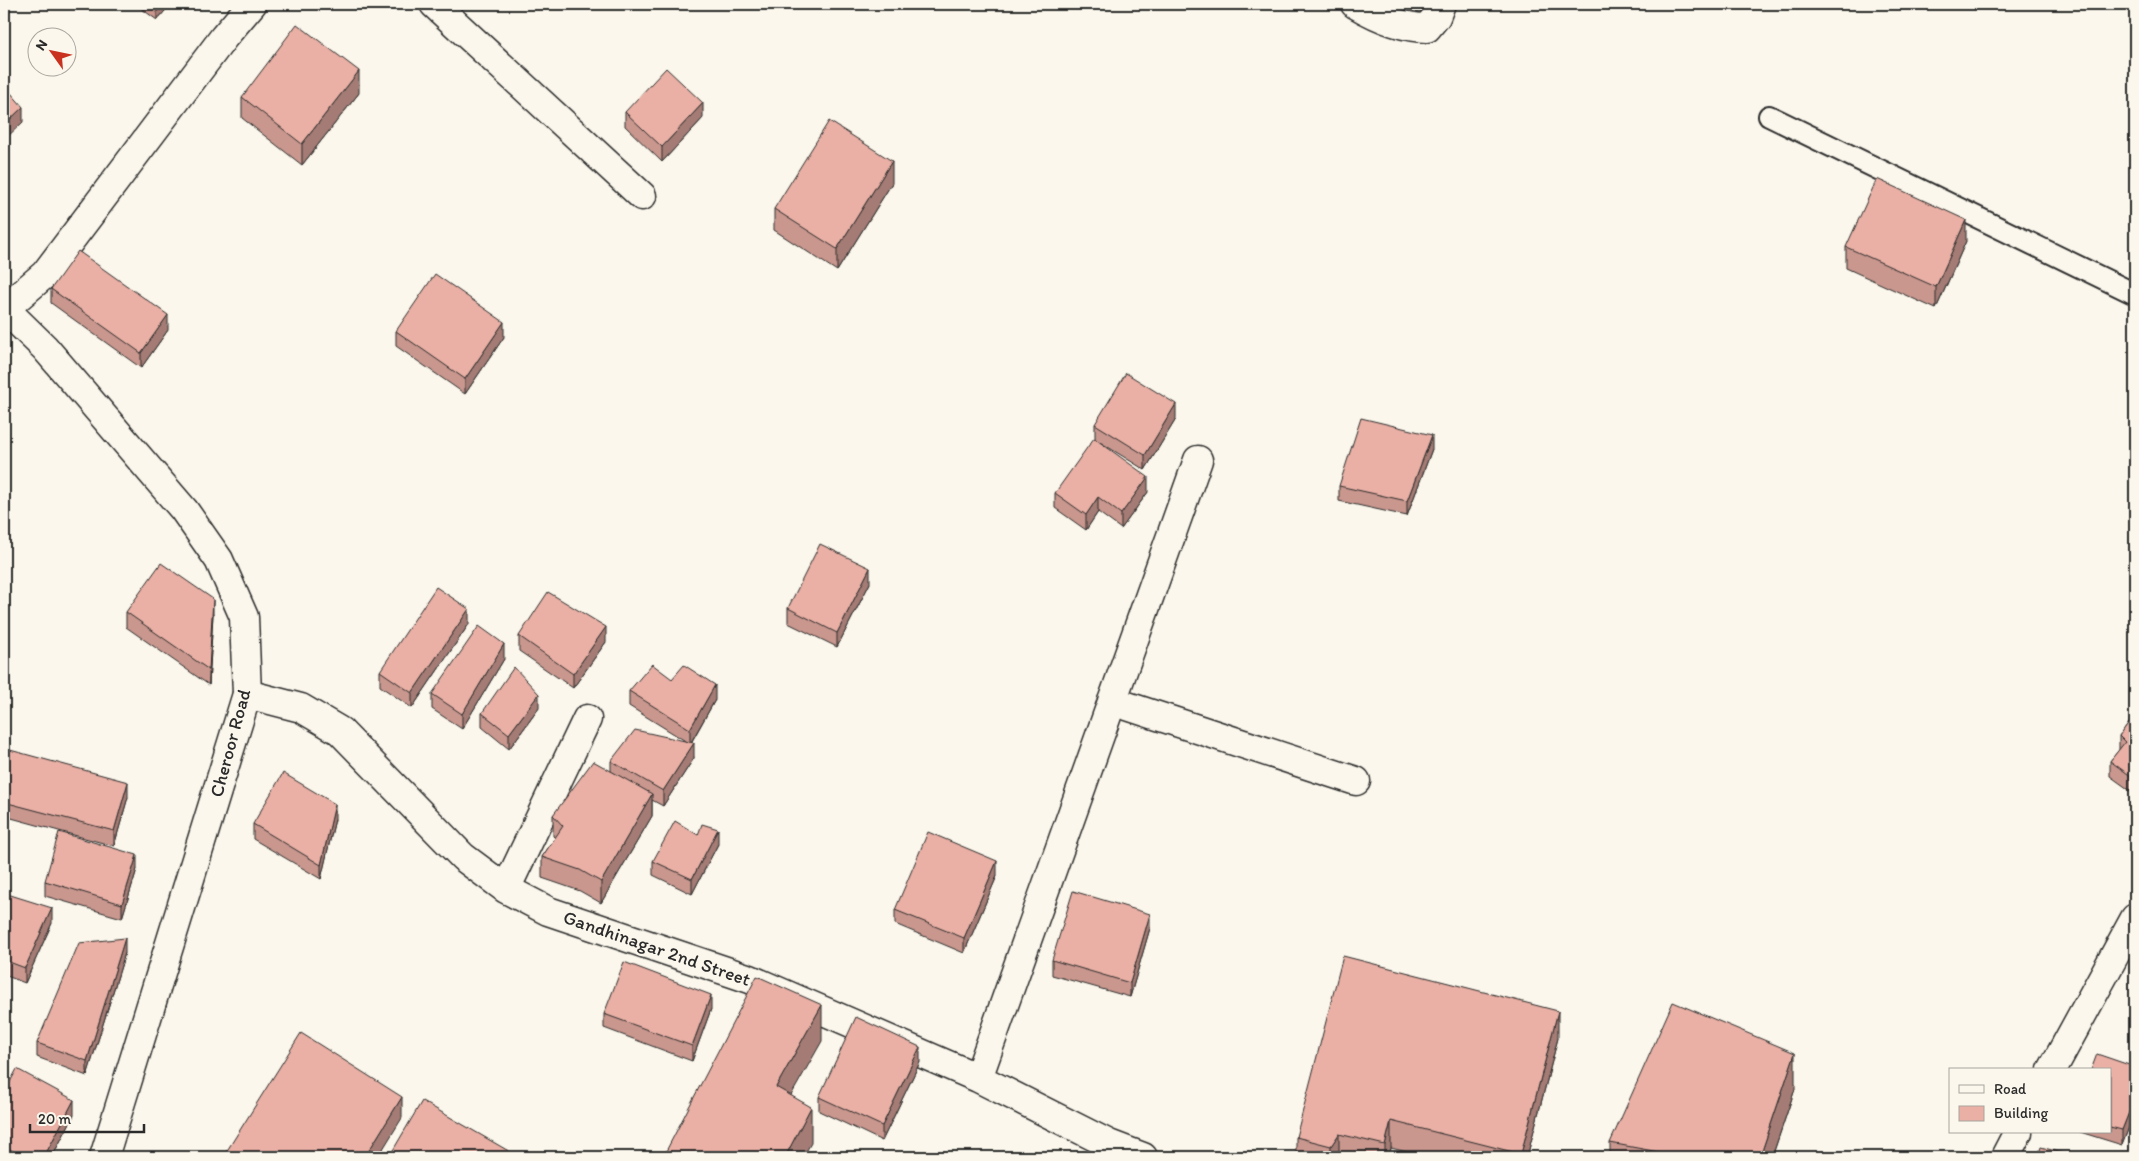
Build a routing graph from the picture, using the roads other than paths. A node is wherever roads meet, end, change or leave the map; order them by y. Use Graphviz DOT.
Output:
graph roads {
  1 [pos="252,4"];
  2 [pos="434,4"];
  3 [pos="1355,4"];
  4 [pos="1441,4"];
  5 [pos="1769,116"];
  6 [pos="642,196"];
  7 [pos="2135,294"];
  8 [pos="4,309"];
  9 [pos="1198,460"];
  10 [pos="247,694"];
  11 [pos="1112,701"];
  12 [pos="586,719"];
  13 [pos="1356,781"];
  14 [pos="506,889"];
  15 [pos="2135,918"];
  16 [pos="2053,1068"];
  17 [pos="978,1078"];
  18 [pos="2017,1134"];
  19 [pos="1113,1151"];
  20 [pos="104,1157"];
  21 [pos="1143,1157"];
  22 [pos="2005,1157"];
  1 -- 8 [label="street"];
  2 -- 6 [label="street"];
  3 -- 4 [label="street"];
  5 -- 7 [label="lane"];
  8 -- 10 [label="street, Cheroor Road"];
  9 -- 11 [label="street"];
  10 -- 14 [label="street, Gandhinagar 2nd Street"];
  10 -- 20 [label="street, Cheroor Road"];
  11 -- 13 [label="street"];
  11 -- 17 [label="street"];
  12 -- 14 [label="street"];
  14 -- 17 [label="street, Gandhinagar 2nd Street"];
  15 -- 16 [label="street"];
  17 -- 19 [label="street, Gandhinagar 2nd Street"];
  18 -- 22 [label="street"];
  19 -- 21 [label="street, Gandhinagar 2nd Street"];
}
